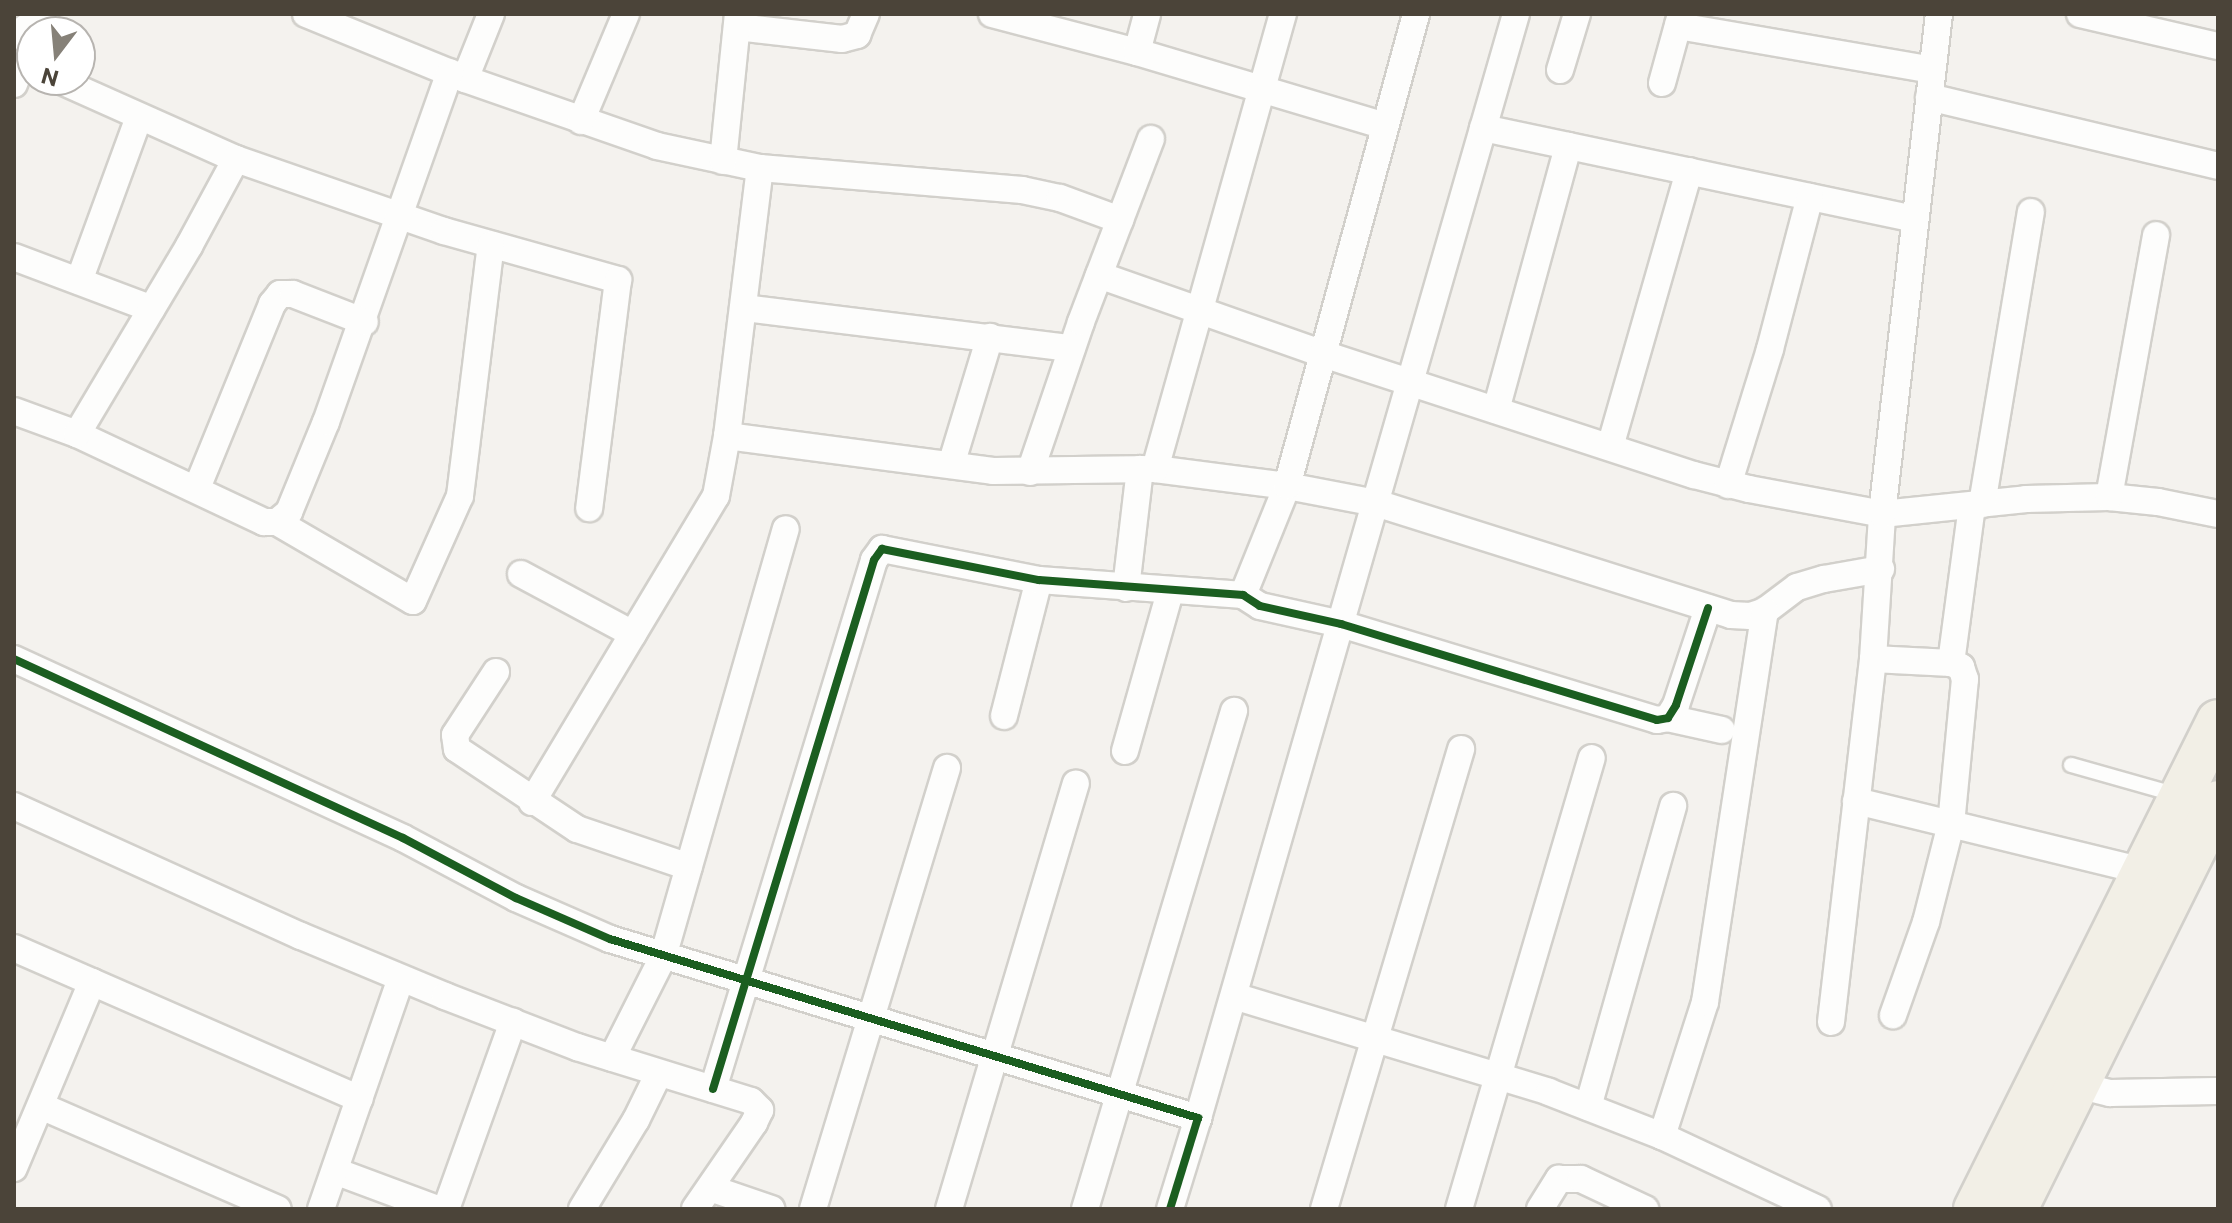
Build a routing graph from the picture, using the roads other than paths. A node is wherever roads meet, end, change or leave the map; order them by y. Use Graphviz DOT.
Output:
graph roads {
  1 [pos="45,14"];
  2 [pos="306,14"];
  3 [pos="491,14"];
  4 [pos="626,14"];
  5 [pos="866,14"];
  6 [pos="1147,14"];
  7 [pos="1283,14"];
  8 [pos="1416,14"];
  9 [pos="1516,14"];
  10 [pos="1577,14"];
  11 [pos="1939,14"];
  12 [pos="2080,14"];
  13 [pos="1007,16"];
  14 [pos="2117,18"];
  15 [pos="340,20"];
  16 [pos="737,20"];
  17 [pos="1680,20"];
  18 [pos="14,36"];
  19 [pos="2218,46"];
  20 [pos="1137,52"];
  21 [pos="1560,70"];
  22 [pos="1932,70"];
  23 [pos="458,76"];
  24 [pos="1662,83"];
  25 [pos="1262,89"];
  26 [pos="94,96"];
  27 [pos="1929,97"];
  28 [pos="139,117"];
  29 [pos="581,121"];
  30 [pos="1385,126"];
  31 [pos="1483,128"];
  32 [pos="1151,139"];
  33 [pos="1568,146"];
  34 [pos="236,159"];
  35 [pos="723,161"];
  36 [pos="2218,166"];
  37 [pos="760,168"];
  38 [pos="1689,171"];
  39 [pos="1810,197"];
  40 [pos="2031,212"];
  41 [pos="402,218"];
  42 [pos="1914,219"];
  43 [pos="1120,220"];
  44 [pos="2156,235"];
  45 [pos="491,245"];
  46 [pos="14,257"];
  47 [pos="1099,275"];
  48 [pos="79,281"];
  49 [pos="744,308"];
  50 [pos="152,309"];
  51 [pos="1196,311"];
  52 [pos="365,322"];
  53 [pos="990,337"];
  54 [pos="1072,348"];
  55 [pos="1323,354"];
  56 [pos="1411,382"];
  57 [pos="1496,410"];
  58 [pos="14,411"];
  59 [pos="77,434"];
  60 [pos="727,436"];
  61 [pos="1610,447"];
  62 [pos="951,465"];
  63 [pos="1148,469"];
  64 [pos="1030,472"];
  65 [pos="1728,485"];
  66 [pos="1287,486"];
  67 [pos="197,488"];
  68 [pos="2109,497"];
  69 [pos="1376,503"];
  70 [pos="1977,505"];
  71 [pos="589,508"];
  72 [pos="2217,509"];
  73 [pos="1882,514"];
  74 [pos="277,522"];
  75 [pos="786,529"];
  76 [pos="1881,569"];
  77 [pos="521,574"];
  78 [pos="1039,580"];
  79 [pos="1126,588"];
  80 [pos="1170,592"];
  81 [pos="1243,595"];
  82 [pos="1708,608"];
  83 [pos="1765,611"];
  84 [pos="1341,624"];
  85 [pos="633,634"];
  86 [pos="14,659"];
  87 [pos="1873,659"];
  88 [pos="1951,663"];
  89 [pos="496,672"];
  90 [pos="1234,711"];
  91 [pos="1004,716"];
  92 [pos="1668,718"];
  93 [pos="2218,721"];
  94 [pos="1722,730"];
  95 [pos="1461,749"];
  96 [pos="1125,751"];
  97 [pos="1592,758"];
  98 [pos="2071,765"];
  99 [pos="947,768"];
  100 [pos="1076,784"];
  101 [pos="2199,799"];
  102 [pos="1856,801"];
  103 [pos="532,802"];
  104 [pos="14,806"];
  105 [pos="1673,806"];
  106 [pos="1951,824"];
  107 [pos="689,867"];
  108 [pos="2144,871"];
  109 [pos="14,948"];
  110 [pos="663,957"];
  111 [pos="401,978"];
  112 [pos="92,982"];
  113 [pos="743,982"];
  114 [pos="1234,996"];
  115 [pos="1893,1015"];
  116 [pos="870,1020"];
  117 [pos="513,1022"];
  118 [pos="1831,1022"];
  119 [pos="1374,1038"];
  120 [pos="996,1057"];
  121 [pos="612,1058"];
  122 [pos="659,1073"];
  123 [pos="1499,1075"];
  124 [pos="2077,1085"];
  125 [pos="713,1089"];
  126 [pos="2218,1091"];
  127 [pos="1120,1093"];
  128 [pos="360,1099"];
  129 [pos="41,1106"];
  130 [pos="1588,1107"];
  131 [pos="1198,1118"];
  132 [pos="1662,1136"];
  133 [pos="14,1168"];
  134 [pos="335,1171"];
  135 [pos="702,1199"];
  136 [pos="278,1209"];
  137 [pos="321,1209"];
  138 [pos="437,1209"];
  139 [pos="446,1209"];
  140 [pos="582,1209"];
  141 [pos="771,1209"];
  142 [pos="813,1209"];
  143 [pos="949,1209"];
  144 [pos="1085,1209"];
  145 [pos="1170,1209"];
  146 [pos="1324,1209"];
  147 [pos="1459,1209"];
  148 [pos="1540,1209"];
  149 [pos="1645,1209"];
  150 [pos="1818,1209"];
  151 [pos="1975,1209"];
  152 [pos="2016,1209"];
  1 -- 18 [label="street"];
  2 -- 15 [label="street"];
  3 -- 23 [label="street"];
  4 -- 29 [label="street"];
  5 -- 16 [label="street"];
  6 -- 20 [label="street"];
  7 -- 25 [label="street"];
  8 -- 30 [label="street"];
  9 -- 31 [label="street"];
  10 -- 21 [label="street"];
  11 -- 22 [label="street"];
  12 -- 14 [label="street"];
  13 -- 20 [label="street"];
  14 -- 19 [label="street"];
  15 -- 23 [label="street"];
  16 -- 35 [label="street"];
  17 -- 22 [label="street"];
  17 -- 24 [label="street"];
  20 -- 25 [label="street"];
  22 -- 27 [label="street"];
  23 -- 29 [label="street"];
  23 -- 41 [label="street"];
  25 -- 30 [label="street"];
  25 -- 51 [label="street"];
  26 -- 28 [label="street"];
  27 -- 36 [label="street"];
  27 -- 42 [label="street"];
  28 -- 34 [label="street"];
  28 -- 48 [label="street"];
  29 -- 35 [label="street"];
  30 -- 55 [label="street"];
  31 -- 33 [label="street"];
  31 -- 56 [label="street"];
  32 -- 43 [label="street"];
  33 -- 38 [label="street"];
  33 -- 57 [label="street"];
  34 -- 41 [label="street"];
  34 -- 50 [label="street"];
  35 -- 37 [label="street"];
  37 -- 43 [label="street"];
  37 -- 49 [label="street"];
  38 -- 39 [label="street"];
  38 -- 61 [label="street"];
  39 -- 42 [label="street"];
  39 -- 65 [label="street"];
  40 -- 70 [label="street"];
  41 -- 45 [label="street"];
  41 -- 52 [label="street"];
  42 -- 73 [label="street"];
  43 -- 47 [label="street"];
  44 -- 68 [label="street"];
  45 -- 71 [label="street"];
  45 -- 74 [label="street"];
  46 -- 48 [label="street"];
  47 -- 51 [label="street"];
  47 -- 54 [label="street"];
  48 -- 50 [label="street"];
  49 -- 53 [label="street"];
  49 -- 60 [label="street"];
  50 -- 59 [label="street"];
  51 -- 55 [label="street"];
  51 -- 63 [label="street"];
  52 -- 67 [label="street"];
  52 -- 74 [label="street"];
  53 -- 54 [label="street"];
  53 -- 62 [label="street"];
  54 -- 64 [label="street"];
  55 -- 56 [label="street"];
  55 -- 66 [label="street"];
  56 -- 57 [label="street"];
  56 -- 69 [label="street"];
  57 -- 61 [label="street"];
  58 -- 59 [label="street"];
  59 -- 67 [label="street"];
  60 -- 62 [label="street"];
  60 -- 85 [label="street"];
  61 -- 65 [label="street"];
  62 -- 64 [label="street"];
  63 -- 64 [label="street"];
  63 -- 66 [label="street"];
  63 -- 79 [label="street"];
  65 -- 73 [label="street"];
  66 -- 69 [label="street"];
  66 -- 81 [label="street"];
  67 -- 74 [label="street"];
  68 -- 70 [label="street"];
  68 -- 72 [label="street"];
  69 -- 82 [label="street"];
  69 -- 84 [label="street"];
  70 -- 73 [label="street"];
  70 -- 88 [label="street"];
  73 -- 76 [label="street"];
  75 -- 107 [label="street"];
  76 -- 83 [label="street"];
  76 -- 87 [label="street"];
  77 -- 85 [label="street"];
  78 -- 79 [label="street"];
  78 -- 91 [label="street"];
  78 -- 113 [label="street"];
  79 -- 80 [label="street"];
  80 -- 81 [label="street"];
  80 -- 96 [label="street"];
  81 -- 84 [label="street"];
  82 -- 83 [label="street"];
  82 -- 92 [label="street"];
  83 -- 132 [label="street"];
  84 -- 92 [label="street"];
  84 -- 114 [label="street"];
  85 -- 103 [label="street"];
  86 -- 110 [label="street"];
  87 -- 88 [label="street"];
  87 -- 102 [label="street"];
  88 -- 106 [label="street"];
  89 -- 103 [label="street"];
  90 -- 127 [label="street"];
  92 -- 94 [label="street"];
  93 -- 101 [label="main road"];
  95 -- 119 [label="street"];
  97 -- 123 [label="street"];
  98 -- 101 [label="lane"];
  99 -- 116 [label="street"];
  100 -- 120 [label="street"];
  101 -- 108 [label="main road"];
  101 -- 124 [label="main road"];
  102 -- 106 [label="street"];
  102 -- 118 [label="street"];
  103 -- 107 [label="street"];
  104 -- 111 [label="street"];
  105 -- 130 [label="street"];
  106 -- 108 [label="street"];
  106 -- 115 [label="street"];
  107 -- 110 [label="street"];
  108 -- 151 [label="main road"];
  109 -- 112 [label="street"];
  110 -- 113 [label="street"];
  110 -- 121 [label="street"];
  111 -- 117 [label="street"];
  111 -- 128 [label="street"];
  112 -- 128 [label="street"];
  112 -- 129 [label="street"];
  113 -- 116 [label="street"];
  113 -- 125 [label="street"];
  114 -- 119 [label="street"];
  114 -- 131 [label="street"];
  116 -- 120 [label="street"];
  116 -- 142 [label="street"];
  117 -- 121 [label="street"];
  117 -- 139 [label="street"];
  119 -- 123 [label="street"];
  119 -- 146 [label="street"];
  120 -- 127 [label="street"];
  120 -- 143 [label="street"];
  121 -- 122 [label="street"];
  122 -- 125 [label="street"];
  122 -- 140 [label="street"];
  123 -- 130 [label="street"];
  123 -- 147 [label="street"];
  124 -- 126 [label="street"];
  124 -- 152 [label="main road"];
  125 -- 135 [label="street"];
  127 -- 131 [label="street"];
  127 -- 144 [label="street"];
  128 -- 134 [label="street"];
  129 -- 133 [label="street"];
  129 -- 136 [label="street"];
  130 -- 132 [label="street"];
  131 -- 145 [label="street"];
  132 -- 150 [label="street"];
  134 -- 137 [label="street"];
  134 -- 138 [label="street"];
  135 -- 141 [label="street"];
  148 -- 149 [label="street"];
}
